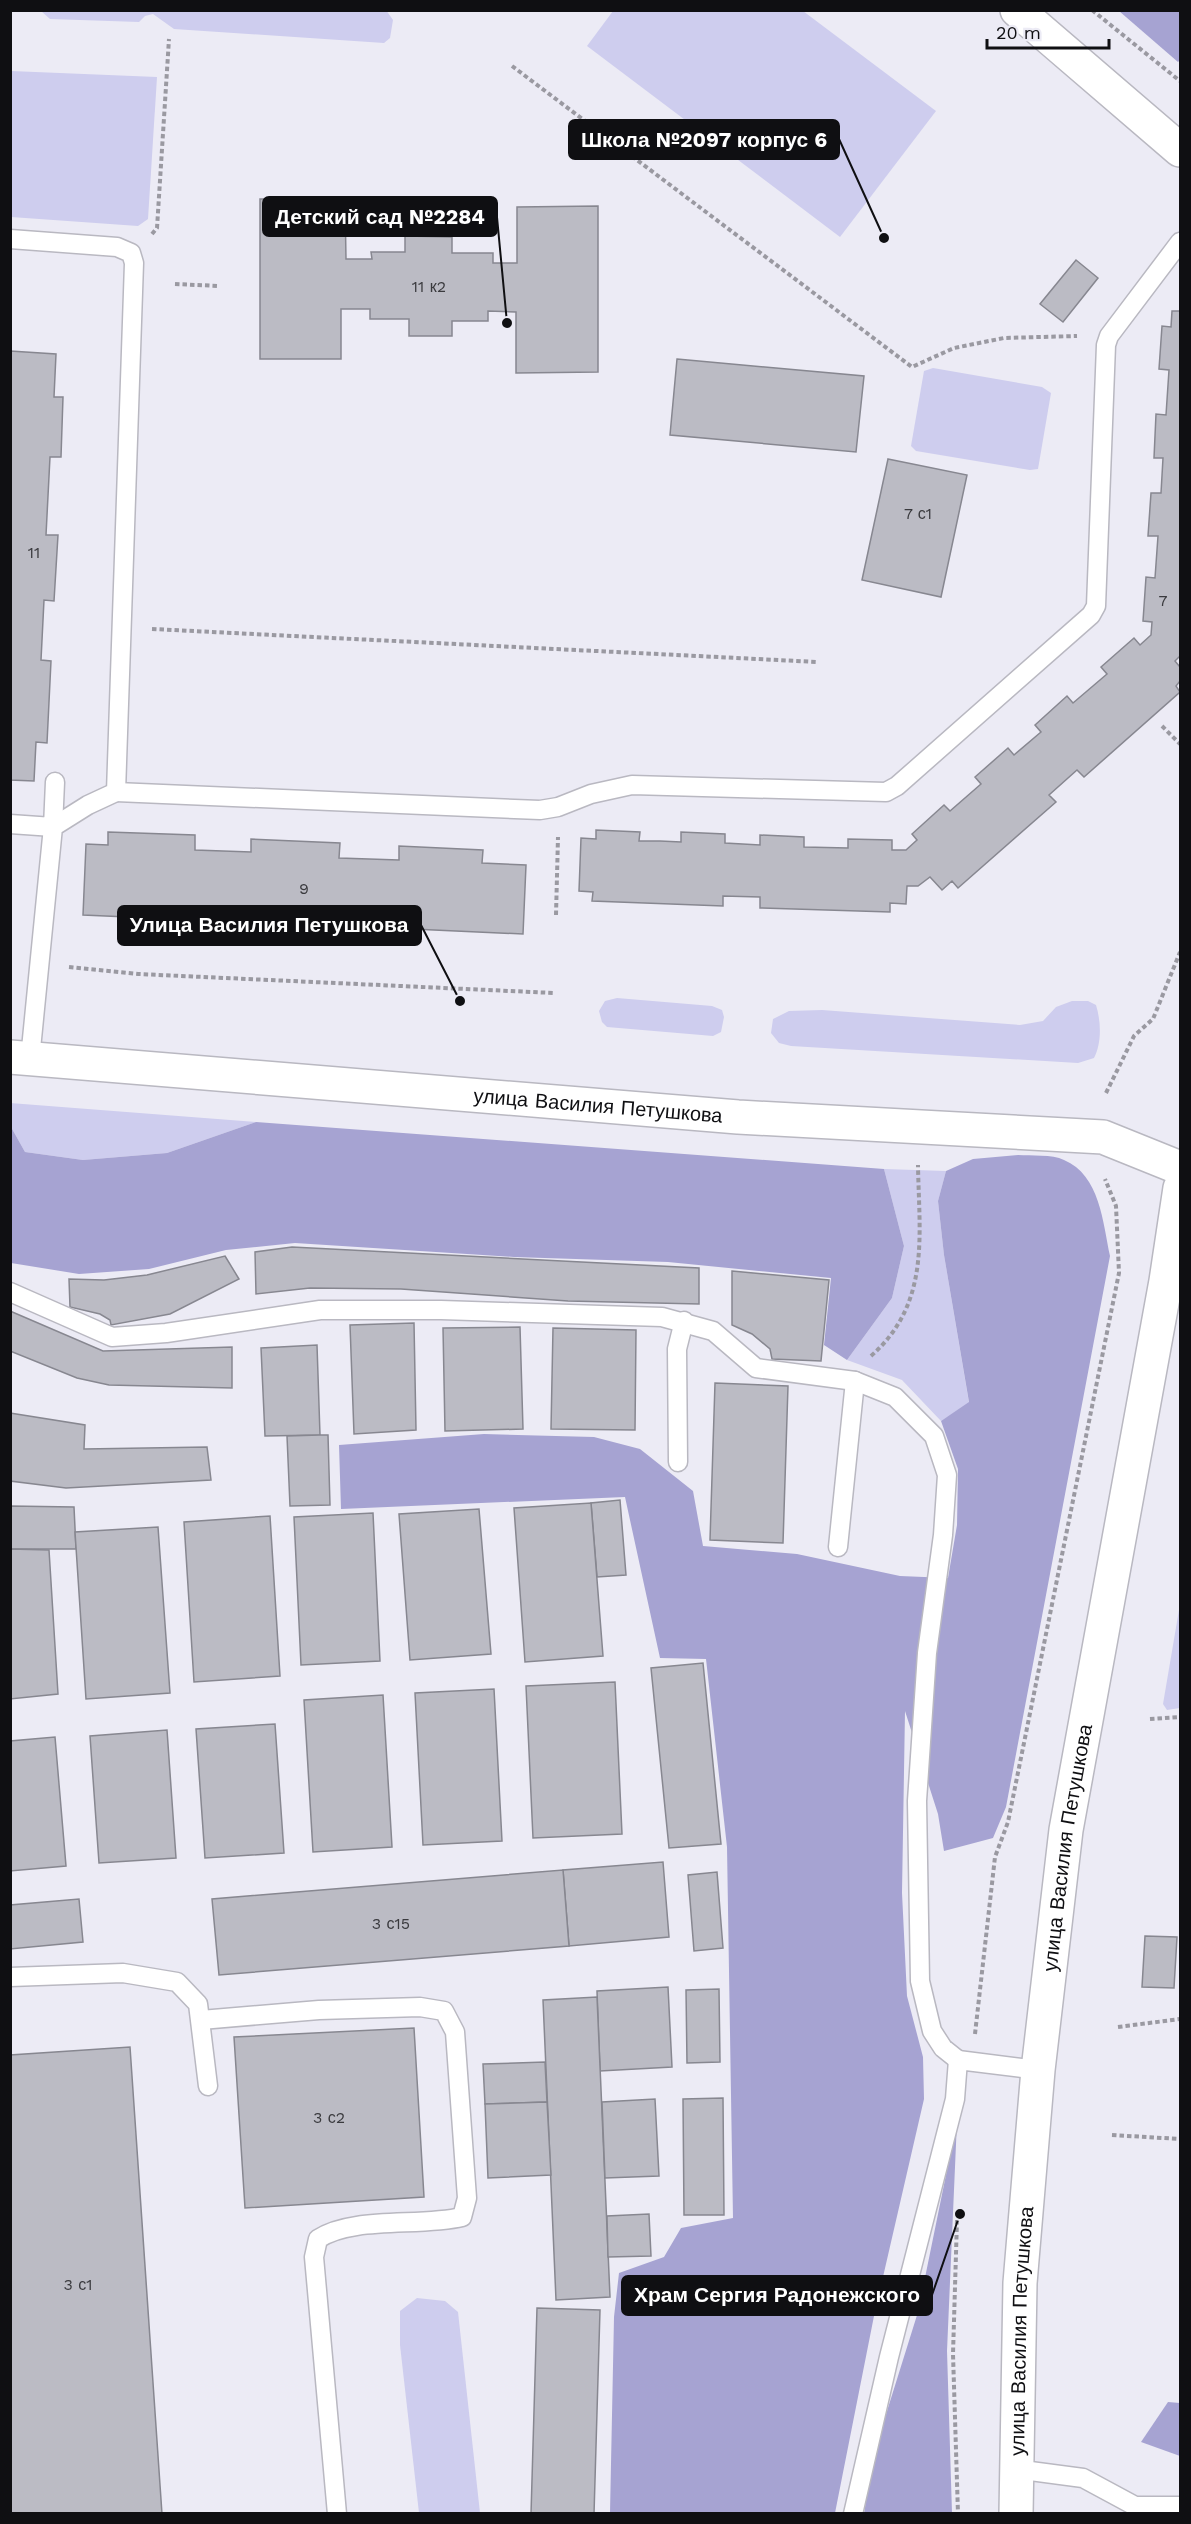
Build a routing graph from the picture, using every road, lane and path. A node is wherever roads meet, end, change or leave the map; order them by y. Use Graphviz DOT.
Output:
graph roads {
  1 [pos="1017,10"];
  2 [pos="1092,10"];
  3 [pos="170,39"];
  4 [pos="512,66"];
  5 [pos="1180,81"];
  6 [pos="1180,150"];
  7 [pos="10,239"];
  8 [pos="1180,242"];
  9 [pos="131,253"];
  10 [pos="175,284"];
  11 [pos="219,286"];
  12 [pos="1109,336"];
  13 [pos="122,627"];
  14 [pos="818,663"];
  15 [pos="1162,726"];
  16 [pos="1180,744"];
  17 [pos="55,782"];
  18 [pos="116,792"];
  19 [pos="558,807"];
  20 [pos="10,824"];
  21 [pos="53,827"];
  22 [pos="556,915"];
  23 [pos="1180,952"];
  24 [pos="40,965"];
  25 [pos="554,993"];
  26 [pos="20,1058"];
  27 [pos="1106,1094"];
  28 [pos="1180,1168"];
  29 [pos="918,1179"];
  30 [pos="1180,1188"];
  31 [pos="10,1292"];
  32 [pos="684,1321"];
  33 [pos="847,1380"];
  34 [pos="678,1462"];
  35 [pos="838,1546"];
  36 [pos="1180,1717"];
  37 [pos="1150,1719"];
  38 [pos="10,1977"];
  39 [pos="1180,2019"];
  40 [pos="201,2020"];
  41 [pos="1118,2026"];
  42 [pos="958,2060"];
  43 [pos="1038,2070"];
  44 [pos="208,2086"];
  45 [pos="1112,2135"];
  46 [pos="1180,2139"];
  47 [pos="1015,2469"];
  48 [pos="1180,2506"];
  49 [pos="337,2514"];
  50 [pos="853,2514"];
  51 [pos="1016,2514"];
  1 -- 6 [label="street"];
  2 -- 5 [label="path"];
  3 -- 9 [label="path"];
  4 -- 12 [label="path"];
  7 -- 9 [label="lane"];
  8 -- 12 [label="lane"];
  9 -- 13 [label="lane"];
  10 -- 11 [label="path"];
  12 -- 19 [label="lane"];
  13 -- 14 [label="path"];
  13 -- 18 [label="lane"];
  15 -- 16 [label="path"];
  17 -- 21 [label="lane"];
  18 -- 19 [label="lane"];
  18 -- 21 [label="lane"];
  19 -- 22 [label="path"];
  20 -- 21 [label="lane"];
  21 -- 24 [label="lane"];
  23 -- 27 [label="path"];
  24 -- 25 [label="path"];
  24 -- 26 [label="lane"];
  26 -- 28 [label="street, улица Василия Петушкова"];
  29 -- 33 [label="path"];
  30 -- 43 [label="street, улица Василия Петушкова"];
  31 -- 32 [label="lane"];
  32 -- 33 [label="lane"];
  32 -- 34 [label="lane"];
  33 -- 35 [label="lane"];
  33 -- 42 [label="lane"];
  36 -- 37 [label="path"];
  38 -- 40 [label="lane"];
  39 -- 41 [label="path"];
  40 -- 44 [label="lane"];
  40 -- 49 [label="lane"];
  42 -- 43 [label="lane"];
  42 -- 50 [label="lane"];
  43 -- 47 [label="street, улица Василия Петушкова"];
  45 -- 46 [label="path"];
  47 -- 48 [label="lane"];
  47 -- 51 [label="street, улица Василия Петушкова"];
}
